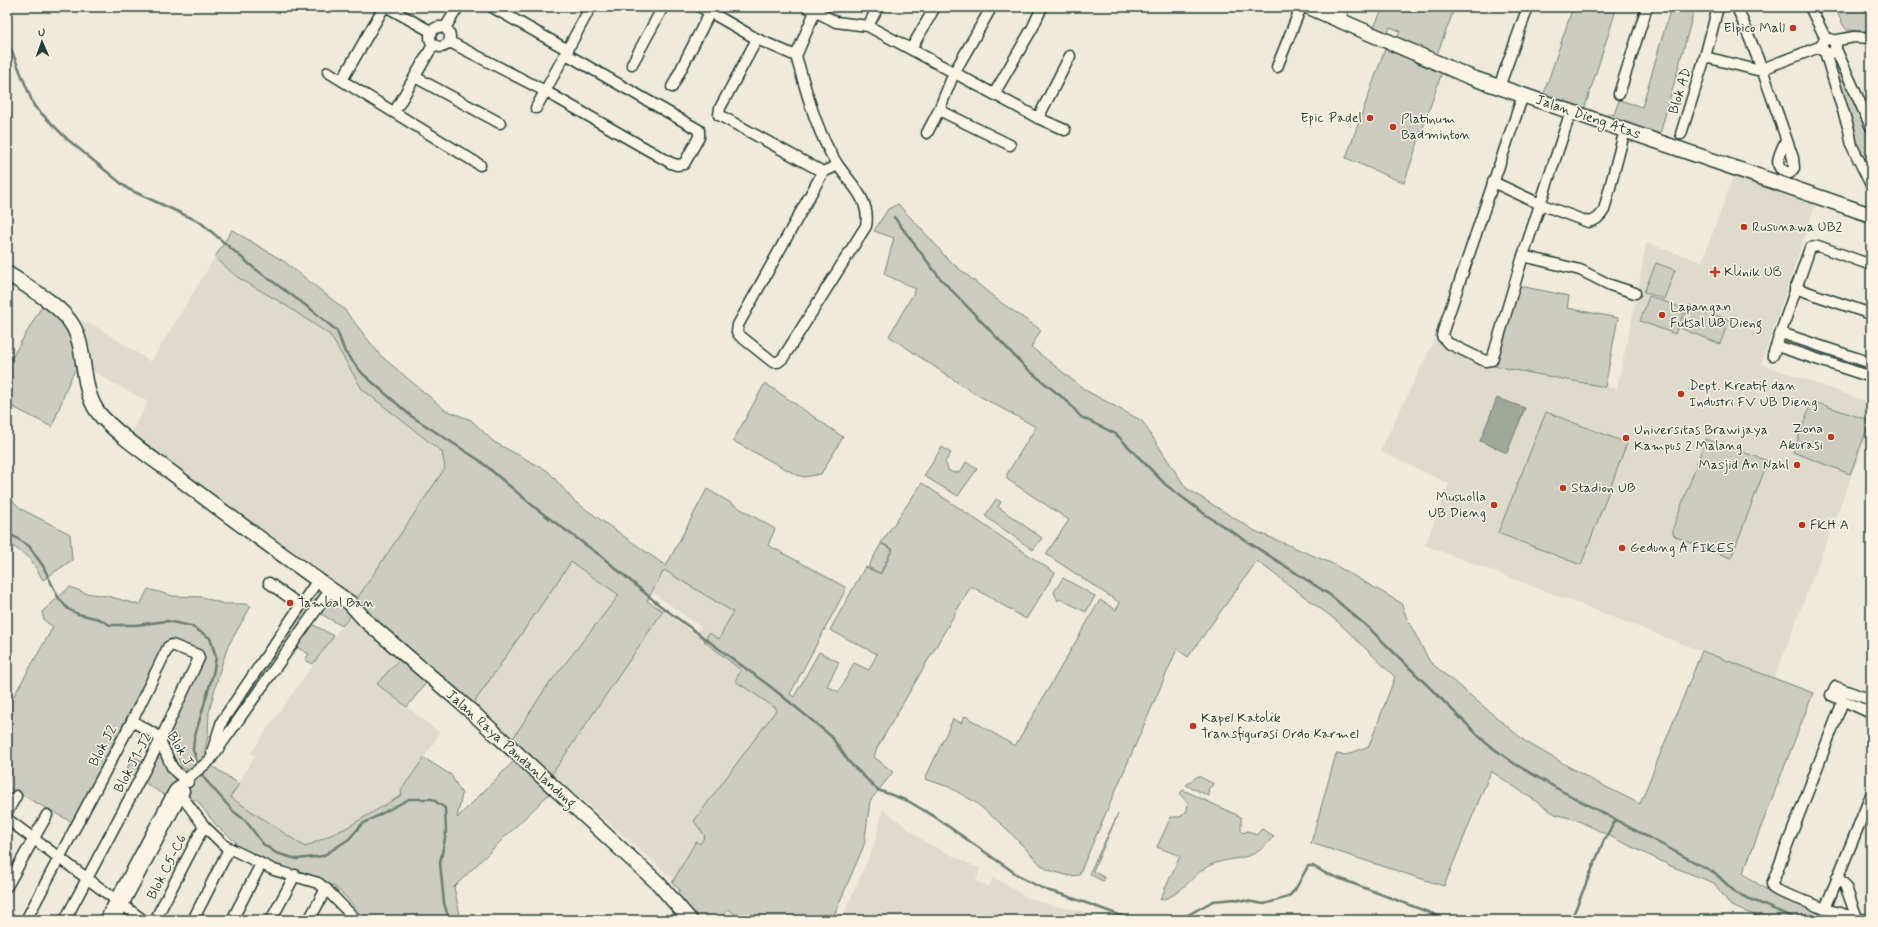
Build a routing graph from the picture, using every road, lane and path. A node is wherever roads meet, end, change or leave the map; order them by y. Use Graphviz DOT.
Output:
graph roads {
  1 [pos="385,7"];
  2 [pos="458,7"];
  3 [pos="492,7"];
  4 [pos="590,7"];
  5 [pos="663,7"];
  6 [pos="700,7"];
  7 [pos="878,7"];
  8 [pos="935,7"];
  9 [pos="1042,7"];
  10 [pos="1301,7"];
  11 [pos="1309,7"];
  12 [pos="1528,7"];
  13 [pos="1647,7"];
  14 [pos="1718,7"];
  15 [pos="1737,7"];
  16 [pos="1810,7"];
  17 [pos="813,8"];
  18 [pos="991,8"];
  19 [pos="710,12"];
  20 [pos="1341,13"];
  21 [pos="868,26"];
  22 [pos="445,28"];
  23 [pos="432,32"];
  24 [pos="1871,38"];
  25 [pos="757,39"];
  26 [pos="450,42"];
  27 [pos="434,45"];
  28 [pos="1828,45"];
  29 [pos="911,49"];
  30 [pos="567,52"];
  31 [pos="796,56"];
  32 [pos="1070,56"];
  33 [pos="1705,57"];
  34 [pos="632,64"];
  35 [pos="1277,67"];
  36 [pos="1766,67"];
  37 [pos="328,72"];
  38 [pos="954,73"];
  39 [pos="415,77"];
  40 [pos="342,80"];
  41 [pos="672,87"];
  42 [pos="1499,87"];
  43 [pos="545,91"];
  44 [pos="994,94"];
  45 [pos="1619,94"];
  46 [pos="1523,95"];
  47 [pos="536,108"];
  48 [pos="939,110"];
  49 [pos="395,111"];
  50 [pos="1571,111"];
  51 [pos="1038,118"];
  52 [pos="500,123"];
  53 [pos="1871,127"];
  54 [pos="1065,130"];
  55 [pos="1625,130"];
  56 [pos="927,133"];
  57 [pos="1681,134"];
  58 [pos="1786,140"];
  59 [pos="1010,145"];
  60 [pos="480,164"];
  61 [pos="838,165"];
  62 [pos="822,172"];
  63 [pos="1493,182"];
  64 [pos="1871,185"];
  65 [pos="1540,204"];
  66 [pos="1871,215"];
  67 [pos="1523,256"];
  68 [pos="1871,265"];
  69 [pos="7,273"];
  70 [pos="1796,288"];
  71 [pos="1635,293"];
  72 [pos="1871,314"];
  73 [pos="1781,333"];
  74 [pos="1871,363"];
  75 [pos="1871,377"];
  76 [pos="269,583"];
  77 [pos="325,585"];
  78 [pos="300,605"];
  79 [pos="168,647"];
  80 [pos="1871,700"];
  81 [pos="1843,702"];
  82 [pos="1871,713"];
  83 [pos="132,721"];
  84 [pos="160,741"];
  85 [pos="206,763"];
  86 [pos="188,778"];
  87 [pos="181,795"];
  88 [pos="1871,795"];
  89 [pos="16,796"];
  90 [pos="7,812"];
  91 [pos="47,815"];
  92 [pos="7,819"];
  93 [pos="204,826"];
  94 [pos="34,838"];
  95 [pos="230,848"];
  96 [pos="60,858"];
  97 [pos="261,864"];
  98 [pos="295,876"];
  99 [pos="87,878"];
  100 [pos="1837,878"];
  101 [pos="7,886"];
  102 [pos="326,889"];
  103 [pos="120,902"];
  104 [pos="1825,909"];
  105 [pos="351,918"];
  106 [pos="1861,919"];
  107 [pos="26,920"];
  108 [pos="65,920"];
  109 [pos="105,920"];
  110 [pos="115,920"];
  111 [pos="143,920"];
  112 [pos="155,920"];
  113 [pos="193,920"];
  114 [pos="232,920"];
  115 [pos="271,920"];
  116 [pos="309,920"];
  117 [pos="690,920"];
  1 -- 23 [label="street"];
  1 -- 40 [label="street"];
  2 -- 22 [label="street"];
  3 -- 30 [label="street"];
  4 -- 30 [label="street"];
  5 -- 34 [label="street"];
  6 -- 19 [label="street"];
  7 -- 21 [label="street"];
  8 -- 29 [label="street"];
  9 -- 44 [label="street"];
  10 -- 35 [label="street"];
  11 -- 20 [label="street, Jalan Dieng Atas"];
  12 -- 42 [label="street"];
  13 -- 45 [label="street"];
  14 -- 33 [label="street, Blok AD"];
  15 -- 36 [label="street"];
  16 -- 28 [label="street"];
  17 -- 21 [label="street"];
  17 -- 31 [label="street"];
  18 -- 38 [label="street"];
  19 -- 25 [label="street"];
  19 -- 41 [label="street"];
  20 -- 42 [label="street, Jalan Dieng Atas"];
  21 -- 29 [label="street"];
  22 -- 23 [label="street"];
  22 -- 26 [label="street"];
  23 -- 27 [label="street"];
  24 -- 28 [label="street"];
  25 -- 31 [label="street"];
  25 -- 62 [label="street"];
  26 -- 27 [label="street"];
  26 -- 43 [label="street"];
  27 -- 39 [label="street"];
  28 -- 36 [label="street"];
  28 -- 53 [label="street"];
  28 -- 64 [label="street"];
  29 -- 38 [label="street"];
  30 -- 43 [label="street"];
  30 -- 43 [label="street"];
  31 -- 61 [label="street"];
  32 -- 51 [label="street"];
  33 -- 36 [label="street, Blok AD"];
  33 -- 57 [label="street, Blok AD"];
  36 -- 58 [label="street"];
  37 -- 40 [label="street"];
  38 -- 44 [label="street"];
  38 -- 48 [label="street"];
  39 -- 49 [label="street"];
  39 -- 52 [label="street"];
  40 -- 49 [label="street"];
  42 -- 46 [label="street, Jalan Dieng Atas"];
  43 -- 47 [label="street"];
  44 -- 51 [label="street"];
  46 -- 50 [label="street, Jalan Dieng Atas"];
  46 -- 63 [label="street"];
  48 -- 56 [label="street"];
  48 -- 59 [label="street"];
  49 -- 60 [label="street"];
  50 -- 55 [label="street, Jalan Dieng Atas"];
  50 -- 65 [label="street"];
  51 -- 54 [label="street"];
  55 -- 65 [label="street"];
  55 -- 66 [label="street, Jalan Dieng Atas"];
  61 -- 62 [label="street"];
  61 -- 62 [label="street"];
  63 -- 65 [label="street"];
  63 -- 67 [label="street"];
  65 -- 67 [label="street"];
  67 -- 71 [label="street"];
  68 -- 70 [label="street"];
  69 -- 77 [label="street, Jalan Raya Pandanlandung"];
  70 -- 72 [label="street"];
  70 -- 73 [label="street"];
  73 -- 74 [label="street"];
  73 -- 75 [label="street"];
  76 -- 78 [label="street"];
  77 -- 78 [label="street"];
  77 -- 85 [label="street"];
  77 -- 117 [label="street, Jalan Raya Pandanlandung"];
  78 -- 85 [label="street"];
  79 -- 83 [label="street, Blok J2"];
  79 -- 84 [label="street, Blok J1-J2"];
  80 -- 81 [label="street"];
  81 -- 82 [label="street"];
  81 -- 104 [label="street"];
  83 -- 84 [label="street, Blok J"];
  83 -- 96 [label="street, Blok J2"];
  84 -- 86 [label="street, Blok J"];
  84 -- 99 [label="street, Blok J1-J2"];
  85 -- 86 [label="street"];
  86 -- 87 [label="street"];
  86 -- 103 [label="street"];
  87 -- 93 [label="street"];
  87 -- 103 [label="street"];
  88 -- 100 [label="street"];
  89 -- 90 [label="street"];
  91 -- 94 [label="street"];
  92 -- 94 [label="street"];
  93 -- 95 [label="street"];
  93 -- 112 [label="street, Blok C5-C6"];
  94 -- 96 [label="street"];
  94 -- 101 [label="street"];
  95 -- 97 [label="street"];
  95 -- 113 [label="street"];
  96 -- 99 [label="street"];
  96 -- 107 [label="street, Blok J2"];
  97 -- 98 [label="street"];
  97 -- 114 [label="street"];
  98 -- 102 [label="street"];
  98 -- 115 [label="street"];
  99 -- 103 [label="street"];
  99 -- 108 [label="street, Blok J1-J2"];
  100 -- 104 [label="street"];
  100 -- 106 [label="street"];
  102 -- 105 [label="street"];
  102 -- 116 [label="street"];
  103 -- 109 [label="street"];
  103 -- 110 [label="street"];
  103 -- 111 [label="street"];
  104 -- 106 [label="street"];
}
